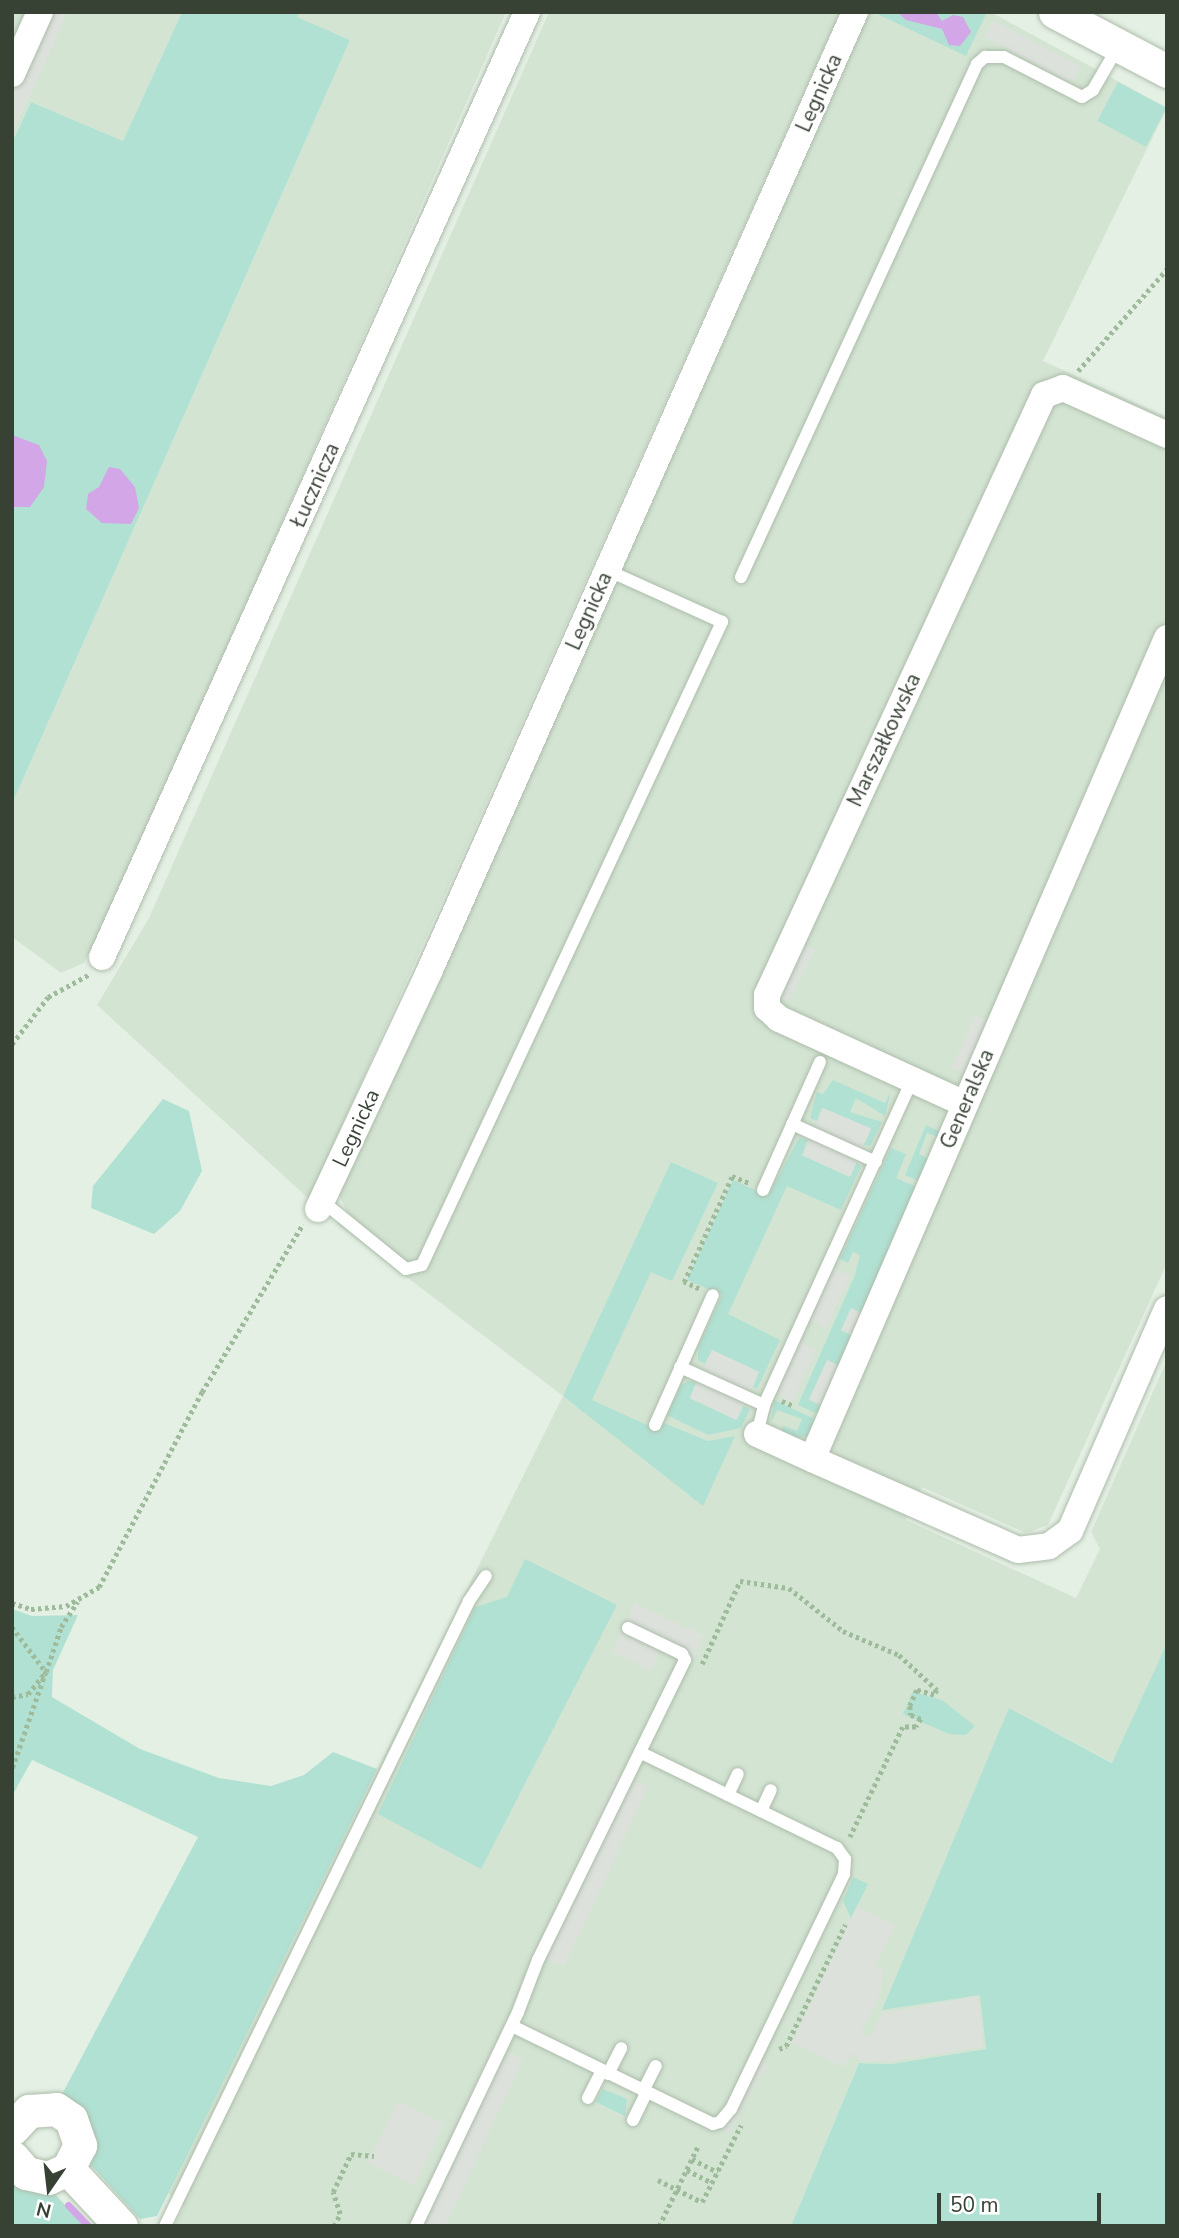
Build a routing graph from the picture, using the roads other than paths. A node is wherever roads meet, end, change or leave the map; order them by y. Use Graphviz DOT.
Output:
graph roads {
  1 [pos="40,12"];
  2 [pos="527,12"];
  3 [pos="855,12"];
  4 [pos="1055,12"];
  5 [pos="1118,46"];
  6 [pos="1167,71"];
  7 [pos="12,74"];
  8 [pos="1167,435"];
  9 [pos="607,570"];
  10 [pos="741,578"];
  11 [pos="1167,638"];
  12 [pos="102,957"];
  13 [pos="820,1062"];
  14 [pos="912,1080"];
  15 [pos="964,1104"];
  16 [pos="792,1124"];
  17 [pos="876,1162"];
  18 [pos="762,1190"];
  19 [pos="320,1205"];
  20 [pos="713,1295"];
  21 [pos="1167,1309"];
  22 [pos="680,1367"];
  23 [pos="764,1405"];
  24 [pos="655,1425"];
  25 [pos="757,1434"];
  26 [pos="812,1459"];
  27 [pos="486,1576"];
  28 [pos="628,1628"];
  29 [pos="641,1753"];
  30 [pos="738,1774"];
  31 [pos="771,1790"];
  32 [pos="728,1795"];
  33 [pos="761,1811"];
  34 [pos="512,2026"];
  35 [pos="621,2048"];
  36 [pos="656,2066"];
  37 [pos="605,2072"];
  38 [pos="645,2092"];
  39 [pos="588,2098"];
  40 [pos="15,2117"];
  41 [pos="633,2120"];
  42 [pos="12,2157"];
  43 [pos="68,2169"];
  44 [pos="121,2226"];
  45 [pos="164,2226"];
  46 [pos="416,2226"];
  1 -- 7 [label="street"];
  2 -- 12 [label="street, Łucznicza"];
  3 -- 9 [label="street, Legnicka"];
  4 -- 5 [label="street"];
  5 -- 6 [label="street"];
  5 -- 10 [label="lane"];
  8 -- 14 [label="street, Marszałkowska"];
  9 -- 19 [label="street, Legnicka"];
  9 -- 19 [label="lane"];
  11 -- 15 [label="street, Generalska"];
  13 -- 16 [label="lane"];
  14 -- 15 [label="street, Marszałkowska"];
  14 -- 17 [label="lane"];
  15 -- 26 [label="street, Generalska"];
  16 -- 17 [label="lane"];
  16 -- 18 [label="lane"];
  17 -- 23 [label="lane"];
  20 -- 22 [label="lane"];
  21 -- 26 [label="street"];
  22 -- 23 [label="lane"];
  22 -- 24 [label="lane"];
  23 -- 25 [label="lane"];
  25 -- 26 [label="street"];
  27 -- 45 [label="lane"];
  28 -- 29 [label="lane"];
  29 -- 32 [label="lane"];
  29 -- 34 [label="lane"];
  30 -- 32 [label="lane"];
  31 -- 33 [label="lane"];
  32 -- 33 [label="lane"];
  33 -- 38 [label="lane"];
  34 -- 37 [label="lane"];
  34 -- 46 [label="lane"];
  35 -- 37 [label="lane"];
  36 -- 38 [label="lane"];
  37 -- 38 [label="lane"];
  37 -- 39 [label="lane"];
  38 -- 41 [label="lane"];
  40 -- 43 [label="street"];
  42 -- 43 [label="street"];
  43 -- 44 [label="street"];
}
